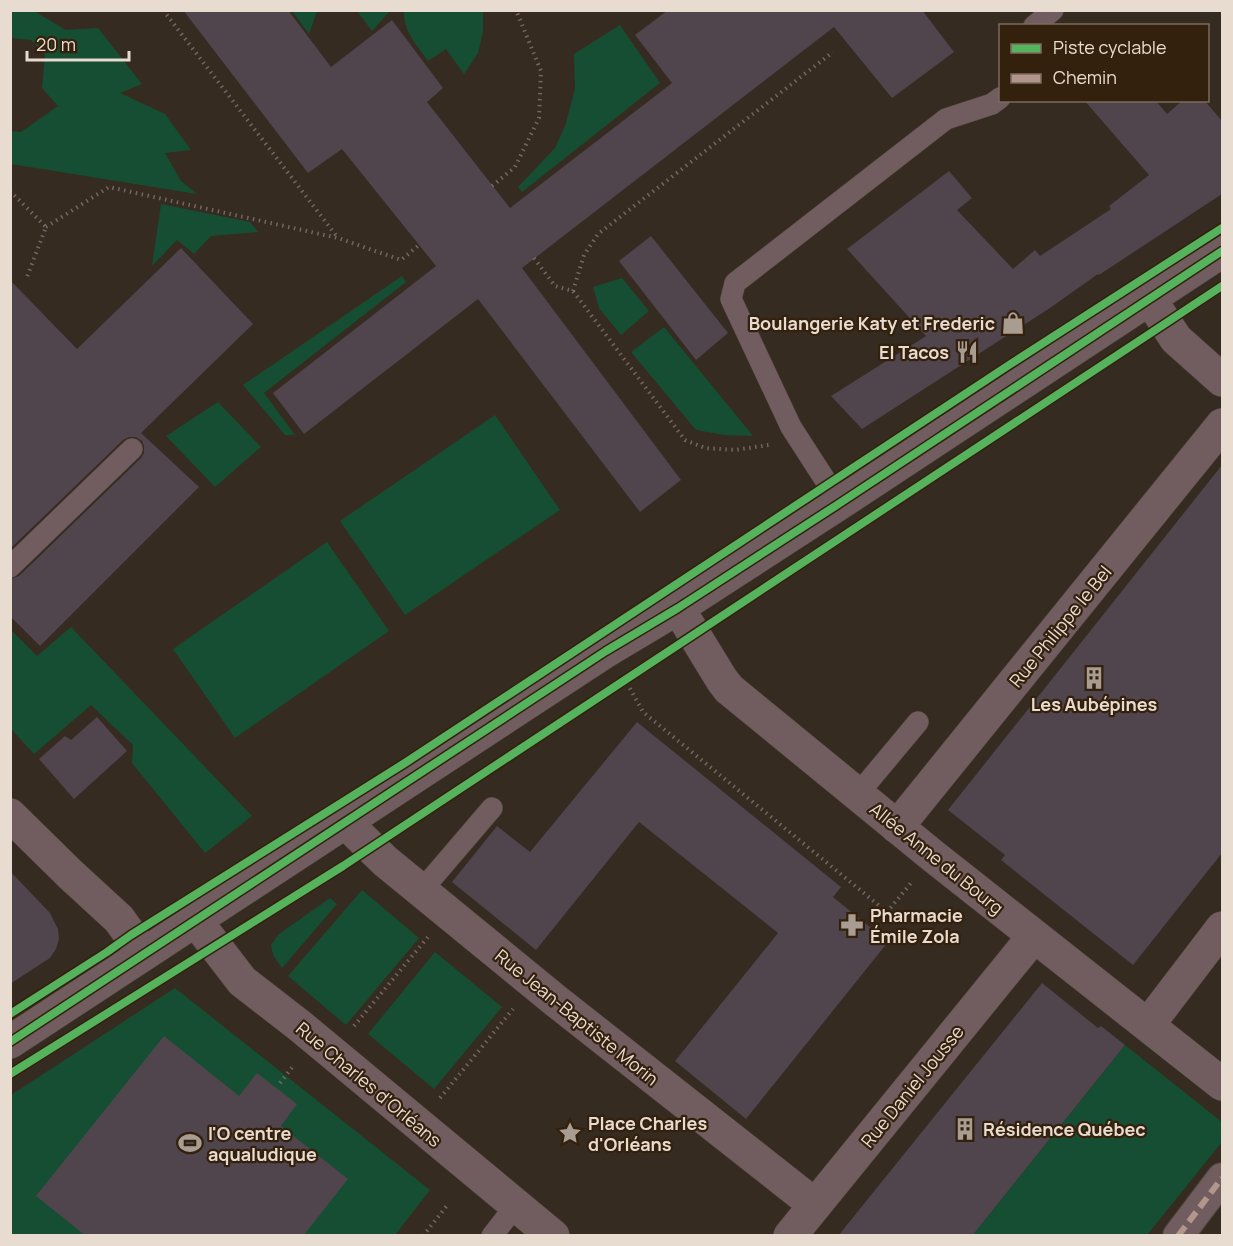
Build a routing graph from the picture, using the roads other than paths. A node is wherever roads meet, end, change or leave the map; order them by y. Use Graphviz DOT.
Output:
graph roads {
  1 [pos="1053,10"];
  2 [pos="1036,24"];
  3 [pos="999,99"];
  4 [pos="1222,251"];
  5 [pos="1150,299"];
  6 [pos="1222,380"];
  7 [pos="1222,425"];
  8 [pos="132,450"];
  9 [pos="840,503"];
  10 [pos="10,567"];
  11 [pos="678,608"];
  12 [pos="918,722"];
  13 [pos="858,794"];
  14 [pos="492,808"];
  15 [pos="10,815"];
  16 [pos="345,822"];
  17 [pos="897,827"];
  18 [pos="420,889"];
  19 [pos="196,921"];
  20 [pos="1222,927"];
  21 [pos="1034,936"];
  22 [pos="144,954"];
  23 [pos="1148,1025"];
  24 [pos="10,1042"];
  25 [pos="1222,1084"];
  26 [pos="1222,1178"];
  27 [pos="516,1205"];
  28 [pos="814,1205"];
  29 [pos="492,1236"];
  30 [pos="553,1236"];
  31 [pos="790,1236"];
  32 [pos="1178,1236"];
  1 -- 2 [label="lane"];
  3 -- 9 [label="lane"];
  4 -- 5 [label="street"];
  5 -- 6 [label="street"];
  5 -- 9 [label="street"];
  7 -- 17 [label="street, Rue Philippe le Bel"];
  8 -- 10 [label="lane"];
  9 -- 11 [label="street"];
  11 -- 13 [label="street, Allée Anne du Bourg"];
  11 -- 16 [label="street"];
  12 -- 13 [label="lane"];
  13 -- 17 [label="street, Allée Anne du Bourg"];
  14 -- 18 [label="lane"];
  15 -- 22 [label="street"];
  16 -- 18 [label="street, Rue Jean-Baptiste Morin"];
  16 -- 19 [label="street"];
  17 -- 21 [label="street, Allée Anne du Bourg"];
  18 -- 28 [label="street, Rue Jean-Baptiste Morin"];
  19 -- 22 [label="street"];
  19 -- 27 [label="street, Rue Charles d'Orléans"];
  20 -- 23 [label="street"];
  21 -- 23 [label="street, Allée Anne du Bourg"];
  21 -- 28 [label="street, Rue Daniel Jousse"];
  22 -- 24 [label="street"];
  23 -- 25 [label="street, Allée Anne du Bourg"];
  26 -- 32 [label="street"];
  27 -- 29 [label="lane"];
  27 -- 30 [label="street, Rue Charles d'Orléans"];
  28 -- 31 [label="street, Rue Daniel Jousse"];
}
